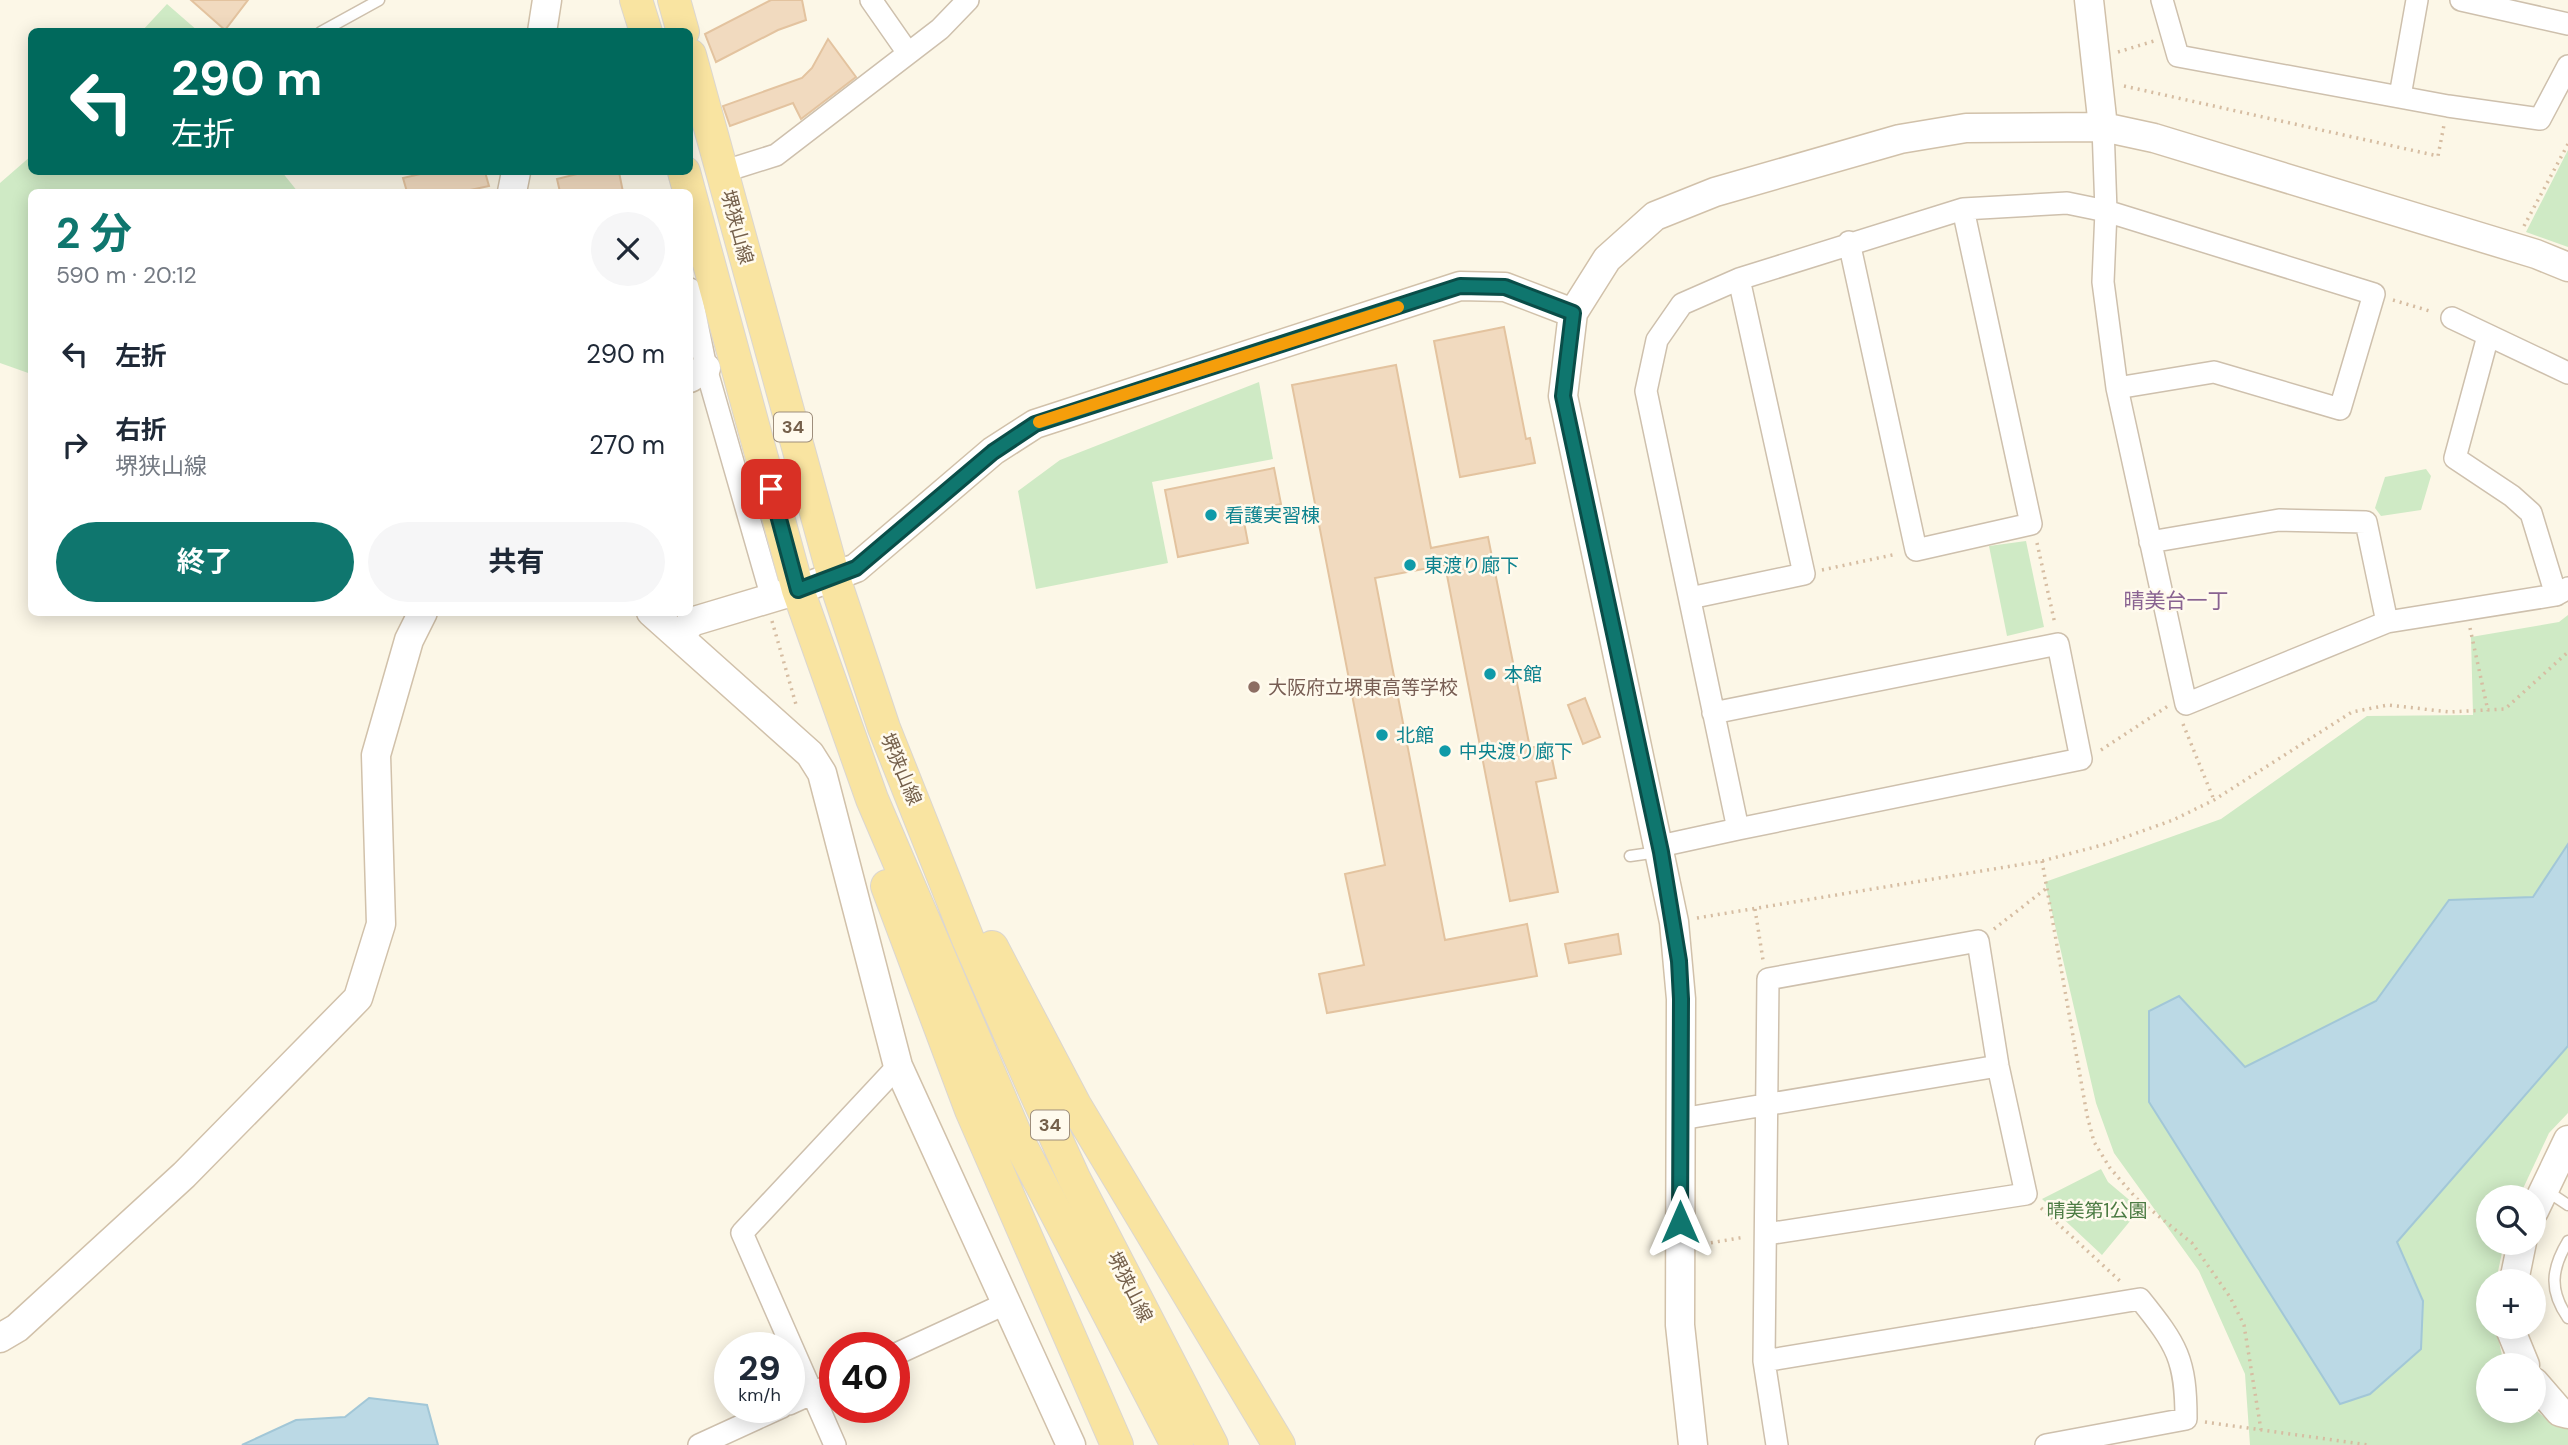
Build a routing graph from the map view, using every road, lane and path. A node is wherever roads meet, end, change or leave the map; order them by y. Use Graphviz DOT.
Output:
graph roads {
  1 [pos="379,0"];
  2 [pos="547,0"];
  3 [pos="636,0"];
  4 [pos="674,0"];
  5 [pos="871,0"];
  6 [pos="968,0"];
  7 [pos="2089,0"];
  8 [pos="2162,0"];
  9 [pos="2417,0"];
  10 [pos="2461,0"];
  11 [pos="2568,24"];
  12 [pos="328,28"];
  13 [pos="543,28"];
  14 [pos="645,28"];
  15 [pos="682,28"];
  16 [pos="2172,36"];
  17 [pos="908,53"];
  18 [pos="2113,54"];
  19 [pos="693,66"];
  20 [pos="2568,66"];
  21 [pos="2115,84"];
  22 [pos="2400,96"];
  23 [pos="2448,106"];
  24 [pos="2103,127"];
  25 [pos="2568,144"];
  26 [pos="722,172"];
  27 [pos="1963,209"];
  28 [pos="2106,211"];
  29 [pos="693,214"];
  30 [pos="2520,235"];
  31 [pos="1849,242"];
  32 [pos="2568,267"];
  33 [pos="1739,279"];
  34 [pos="2374,294"];
  35 [pos="1573,313"];
  36 [pos="2452,318"];
  37 [pos="693,320"];
  38 [pos="2488,336"];
  39 [pos="698,373"];
  40 [pos="2568,373"];
  41 [pos="2117,388"];
  42 [pos="2031,524"];
  43 [pos="2150,542"];
  44 [pos="1916,550"];
  45 [pos="1804,574"];
  46 [pos="834,578"];
  47 [pos="2562,592"];
  48 [pos="1689,598"];
  49 [pos="780,601"];
  50 [pos="2467,610"];
  51 [pos="421,616"];
  52 [pos="656,616"];
  53 [pos="2387,622"];
  54 [pos="681,637"];
  55 [pos="2057,644"];
  56 [pos="2568,652"];
  57 [pos="2185,700"];
  58 [pos="2488,711"];
  59 [pos="1713,713"];
  60 [pos="799,715"];
  61 [pos="2081,759"];
  62 [pos="912,794"];
  63 [pos="872,799"];
  64 [pos="2214,800"];
  65 [pos="1738,829"];
  66 [pos="1660,849"];
  67 [pos="1630,856"];
  68 [pos="2042,862"];
  69 [pos="2048,887"];
  70 [pos="1755,909"];
  71 [pos="1688,919"];
  72 [pos="1978,941"];
  73 [pos="1769,979"];
  74 [pos="898,1066"];
  75 [pos="1998,1066"];
  76 [pos="1768,1105"];
  77 [pos="1681,1119"];
  78 [pos="2568,1140"];
  79 [pos="2546,1185"];
  80 [pos="2026,1194"];
  81 [pos="2546,1201"];
  82 [pos="2568,1205"];
  83 [pos="1768,1234"];
  84 [pos="2568,1241"];
  85 [pos="1680,1247"];
  86 [pos="2140,1299"];
  87 [pos="1007,1303"];
  88 [pos="2568,1318"];
  89 [pos="0,1338"];
  90 [pos="910,1348"];
  91 [pos="1764,1361"];
  92 [pos="819,1389"];
  93 [pos="811,1393"];
  94 [pos="805,1396"];
  95 [pos="2546,1396"];
  96 [pos="2568,1414"];
  97 [pos="2186,1419"];
  98 [pos="747,1423"];
  99 [pos="2261,1430"];
  100 [pos="699,1445"];
  101 [pos="835,1445"];
  102 [pos="1071,1445"];
  103 [pos="1117,1445"];
  104 [pos="1177,1445"];
  105 [pos="1212,1445"];
  106 [pos="1279,1445"];
  107 [pos="1693,1445"];
  108 [pos="1777,1445"];
  109 [pos="2046,1445"];
  110 [pos="2369,1445"];
  1 -- 12 [label="lane"];
  2 -- 13 [label="street"];
  3 -- 14 [label="main road"];
  4 -- 15 [label="main road"];
  5 -- 17 [label="street"];
  6 -- 17 [label="street"];
  7 -- 24 [label="street"];
  8 -- 16 [label="street"];
  9 -- 22 [label="street"];
  10 -- 11 [label="street"];
  16 -- 18 [label="path"];
  16 -- 22 [label="street"];
  17 -- 26 [label="street"];
  19 -- 26 [label="main road, 堺狭山線 / 34"];
  20 -- 23 [label="street"];
  21 -- 23 [label="path"];
  22 -- 23 [label="street"];
  24 -- 28 [label="street"];
  24 -- 32 [label="street"];
  24 -- 35 [label="street"];
  25 -- 30 [label="path"];
  26 -- 46 [label="main road, 堺狭山線 / 34"];
  27 -- 28 [label="street"];
  27 -- 31 [label="street"];
  27 -- 42 [label="street"];
  28 -- 34 [label="street"];
  28 -- 41 [label="street"];
  29 -- 49 [label="main road, 堺狭山線 / 34"];
  31 -- 33 [label="street"];
  31 -- 44 [label="street"];
  33 -- 45 [label="street"];
  33 -- 48 [label="street"];
  34 -- 36 [label="path"];
  34 -- 41 [label="street"];
  35 -- 46 [label="street"];
  35 -- 66 [label="street"];
  36 -- 38 [label="street"];
  37 -- 39 [label="street"];
  38 -- 40 [label="street"];
  38 -- 47 [label="street"];
  39 -- 49 [label="street"];
  41 -- 43 [label="street"];
  42 -- 44 [label="street"];
  42 -- 55 [label="path"];
  43 -- 53 [label="street"];
  43 -- 57 [label="street"];
  44 -- 45 [label="path"];
  45 -- 48 [label="street"];
  46 -- 49 [label="street"];
  46 -- 62 [label="main road, 堺狭山線 / 34"];
  47 -- 50 [label="street"];
  48 -- 59 [label="street"];
  49 -- 54 [label="street"];
  49 -- 60 [label="path"];
  49 -- 63 [label="main road, 堺狭山線 / 34"];
  50 -- 53 [label="street"];
  50 -- 58 [label="path"];
  51 -- 89 [label="street"];
  52 -- 54 [label="street"];
  53 -- 57 [label="street"];
  54 -- 74 [label="street"];
  55 -- 59 [label="street"];
  55 -- 61 [label="street"];
  56 -- 58 [label="path"];
  57 -- 61 [label="path"];
  57 -- 64 [label="path"];
  58 -- 64 [label="path"];
  59 -- 65 [label="street"];
  61 -- 65 [label="street"];
  62 -- 105 [label="main road, 堺狭山線 / 34"];
  62 -- 106 [label="main road"];
  63 -- 103 [label="main road"];
  63 -- 104 [label="main road, 堺狭山線 / 34"];
  64 -- 68 [label="path"];
  65 -- 66 [label="street"];
  66 -- 67 [label="lane"];
  66 -- 77 [label="street"];
  68 -- 69 [label="path"];
  68 -- 70 [label="path"];
  69 -- 72 [label="path"];
  69 -- 99 [label="path"];
  70 -- 71 [label="path"];
  70 -- 73 [label="path"];
  72 -- 73 [label="street"];
  72 -- 75 [label="street"];
  73 -- 76 [label="street"];
  74 -- 87 [label="street"];
  74 -- 93 [label="street"];
  75 -- 76 [label="street"];
  75 -- 80 [label="street"];
  76 -- 77 [label="street"];
  76 -- 83 [label="street"];
  77 -- 85 [label="street"];
  78 -- 79 [label="street"];
  80 -- 83 [label="street"];
  80 -- 86 [label="path"];
  81 -- 82 [label="lane"];
  83 -- 85 [label="path"];
  83 -- 91 [label="street"];
  84 -- 88 [label="lane"];
  85 -- 107 [label="street"];
  86 -- 91 [label="street"];
  86 -- 97 [label="street"];
  87 -- 90 [label="street"];
  87 -- 102 [label="street"];
  91 -- 108 [label="street"];
  92 -- 93 [label="street"];
  93 -- 94 [label="street"];
  93 -- 101 [label="street"];
  95 -- 96 [label="street"];
  97 -- 99 [label="path"];
  97 -- 109 [label="street"];
  98 -- 100 [label="street"];
  99 -- 110 [label="path"];
}
